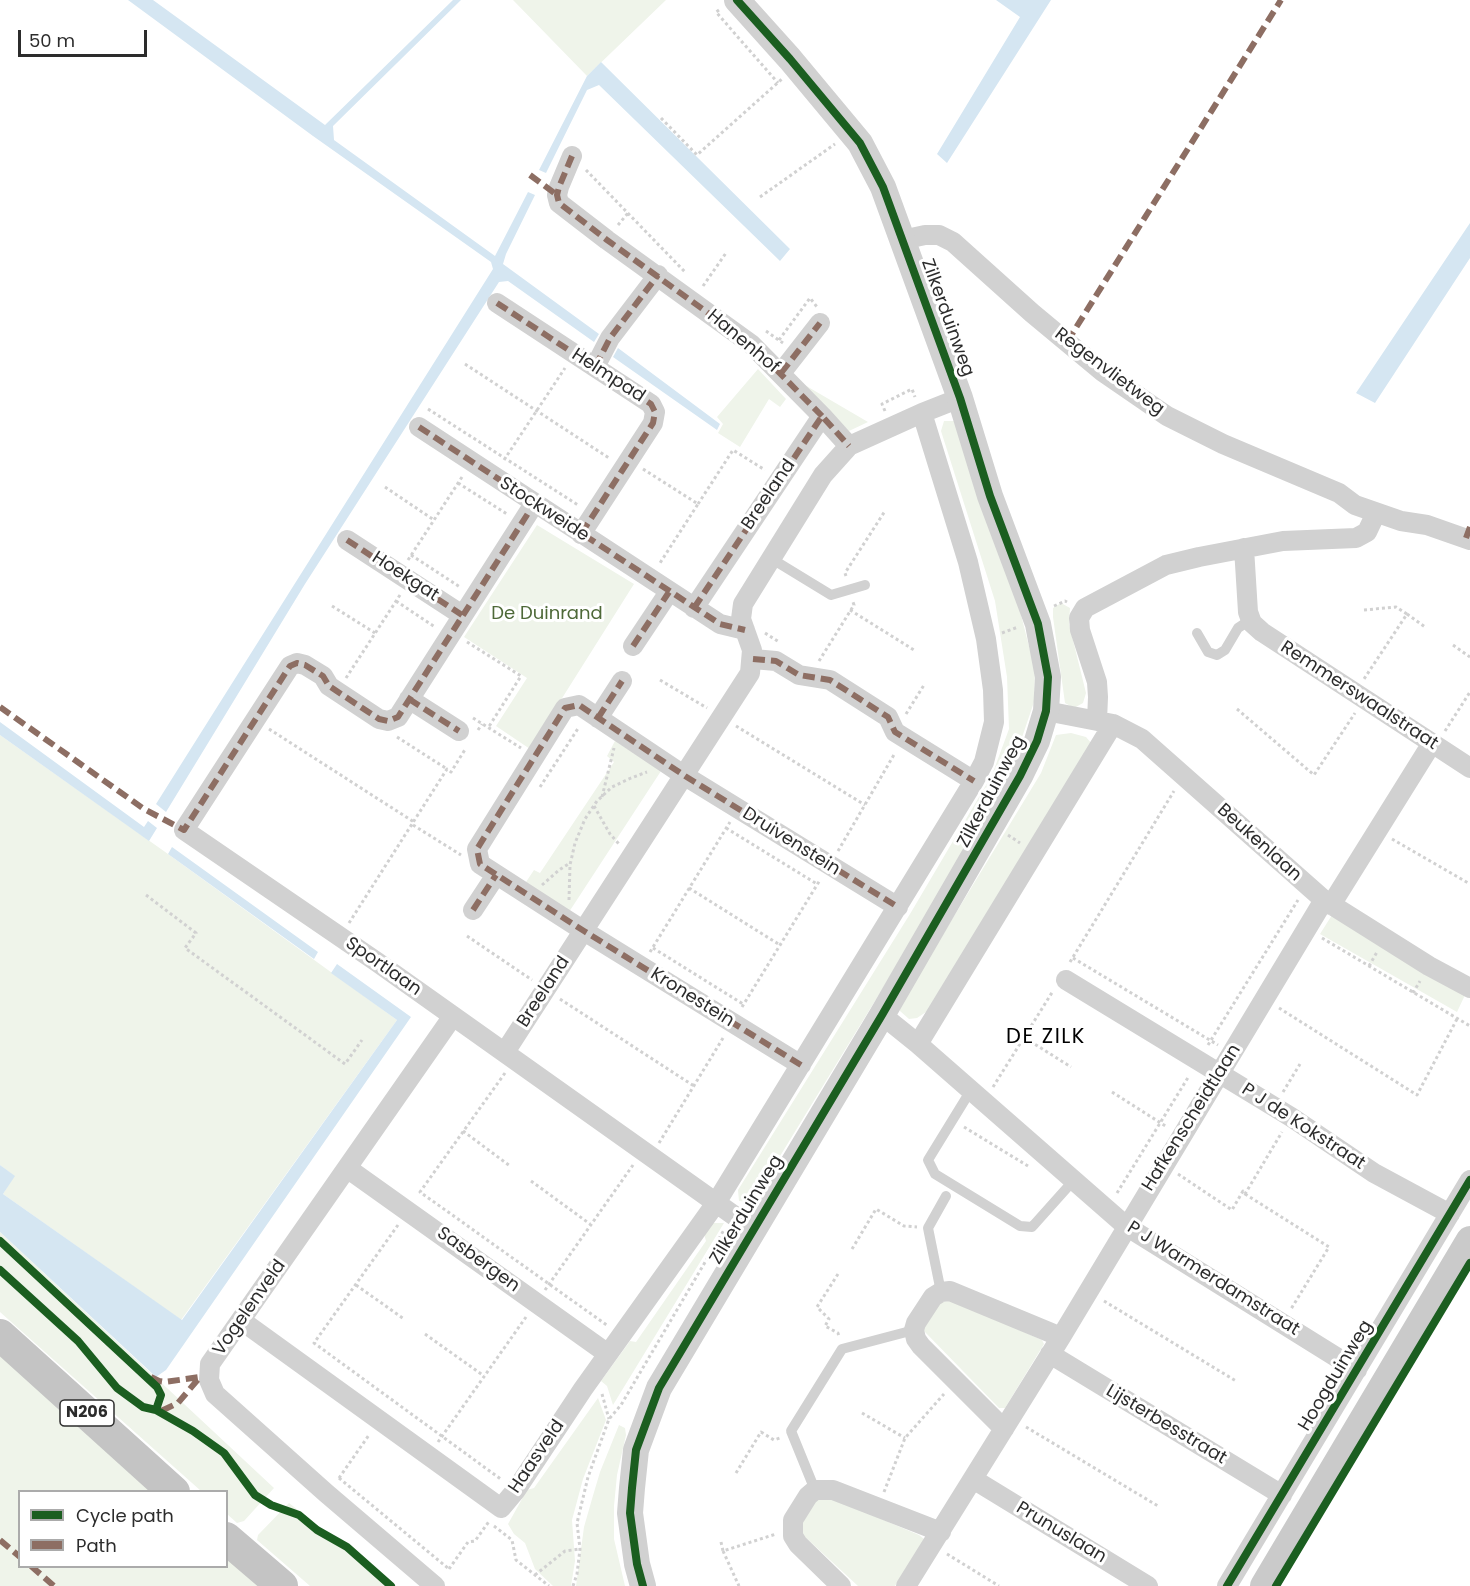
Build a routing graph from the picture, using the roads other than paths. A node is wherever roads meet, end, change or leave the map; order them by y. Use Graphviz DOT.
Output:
graph roads {
  1 [pos="737,0"];
  2 [pos="572,156"];
  3 [pos="902,240"];
  4 [pos="658,275"];
  5 [pos="497,303"];
  6 [pos="820,323"];
  7 [pos="595,367"];
  8 [pos="782,373"];
  9 [pos="960,398"];
  10 [pos="922,412"];
  11 [pos="822,416"];
  12 [pos="418,427"];
  13 [pos="849,446"];
  14 [pos="534,504"];
  15 [pos="1376,513"];
  16 [pos="581,534"];
  17 [pos="1469,535"];
  18 [pos="347,540"];
  19 [pos="1244,548"];
  20 [pos="772,559"];
  21 [pos="865,585"];
  22 [pos="669,592"];
  23 [pos="694,608"];
  24 [pos="462,615"];
  25 [pos="1250,620"];
  26 [pos="745,630"];
  27 [pos="1197,633"];
  28 [pos="633,646"];
  29 [pos="753,659"];
  30 [pos="622,681"];
  31 [pos="409,699"];
  32 [pos="1046,711"];
  33 [pos="598,718"];
  34 [pos="1105,723"];
  35 [pos="467,730"];
  36 [pos="1434,744"];
  37 [pos="1470,768"];
  38 [pos="679,772"];
  39 [pos="974,781"];
  40 [pos="496,875"];
  41 [pos="1327,903"];
  42 [pos="898,907"];
  43 [pos="473,910"];
  44 [pos="579,928"];
  45 [pos="1063,978"];
  46 [pos="1470,988"];
  47 [pos="882,1015"];
  48 [pos="453,1016"];
  49 [pos="918,1044"];
  50 [pos="510,1055"];
  51 [pos="801,1065"];
  52 [pos="1220,1073"];
  53 [pos="977,1096"];
  54 [pos="347,1167"];
  55 [pos="1074,1180"];
  56 [pos="1470,1180"];
  57 [pos="946,1196"];
  58 [pos="716,1203"];
  59 [pos="1450,1214"];
  60 [pos="743,1222"];
  61 [pos="1126,1226"];
  62 [pos="1470,1240"];
  63 [pos="941,1292"];
  64 [pos="242,1321"];
  65 [pos="914,1330"];
  66 [pos="0,1335"];
  67 [pos="1061,1337"];
  68 [pos="608,1354"];
  69 [pos="1050,1354"];
  70 [pos="1358,1370"];
  71 [pos="1008,1423"];
  72 [pos="973,1479"];
  73 [pos="173,1490"];
  74 [pos="815,1490"];
  75 [pos="1282,1495"];
  76 [pos="937,1538"];
  77 [pos="228,1540"];
  78 [pos="282,1586"];
  79 [pos="435,1586"];
  80 [pos="643,1586"];
  81 [pos="841,1586"];
  82 [pos="906,1586"];
  83 [pos="1149,1586"];
  84 [pos="1227,1586"];
  85 [pos="1264,1586"];
  1 -- 3 [label="street, Zilkerduinweg"];
  2 -- 4 [label="street, Hanenhof"];
  3 -- 9 [label="street, Zilkerduinweg"];
  3 -- 15 [label="street, Regenvlietweg"];
  4 -- 7 [label="street"];
  4 -- 8 [label="street, Hanenhof"];
  5 -- 7 [label="street, Helmpad"];
  6 -- 8 [label="street"];
  7 -- 16 [label="street, Helmpad"];
  8 -- 11 [label="street, Hanenhof"];
  9 -- 10 [label="street, Breeland"];
  9 -- 32 [label="street, Zilkerduinweg"];
  10 -- 13 [label="street, Breeland"];
  10 -- 39 [label="street, Zilkerduinweg"];
  11 -- 13 [label="street"];
  11 -- 23 [label="street, Breeland"];
  12 -- 14 [label="street, Stockweide"];
  13 -- 20 [label="street, Breeland"];
  14 -- 16 [label="street, Stockweide"];
  14 -- 24 [label="street"];
  15 -- 17 [label="street, Regenvlietweg"];
  15 -- 19 [label="street"];
  16 -- 22 [label="street, Stockweide"];
  18 -- 24 [label="street, Hoekgat"];
  19 -- 25 [label="street"];
  19 -- 34 [label="street"];
  20 -- 21 [label="lane"];
  20 -- 26 [label="street, Breeland"];
  22 -- 23 [label="street"];
  22 -- 28 [label="street"];
  23 -- 26 [label="street"];
  24 -- 31 [label="street"];
  25 -- 27 [label="lane"];
  25 -- 36 [label="street, Remmerswaalstraat"];
  26 -- 29 [label="street, Breeland"];
  29 -- 38 [label="street, Breeland"];
  29 -- 39 [label="street"];
  30 -- 33 [label="street"];
  31 -- 35 [label="street"];
  31 -- 48 [label="street, Sportlaan"];
  32 -- 34 [label="street, Beukenlaan"];
  32 -- 47 [label="street, Zilkerduinweg"];
  33 -- 38 [label="street"];
  33 -- 40 [label="street"];
  34 -- 41 [label="street, Beukenlaan"];
  34 -- 49 [label="street"];
  36 -- 37 [label="street, Remmerswaalstraat"];
  36 -- 41 [label="street, Hafkenscheidtlaan"];
  38 -- 42 [label="street, Druivenstein"];
  38 -- 44 [label="street, Breeland"];
  39 -- 42 [label="street, Zilkerduinweg"];
  40 -- 43 [label="street"];
  40 -- 44 [label="street"];
  41 -- 46 [label="street, Beukenlaan"];
  41 -- 52 [label="street, Hafkenscheidtlaan"];
  42 -- 51 [label="street, Zilkerduinweg"];
  44 -- 50 [label="street, Breeland"];
  44 -- 51 [label="street, Kronestein"];
  45 -- 52 [label="street, P J de Kokstraat"];
  47 -- 49 [label="street, P J Warmerdamstraat"];
  47 -- 60 [label="street, Zilkerduinweg"];
  48 -- 50 [label="street, Sportlaan"];
  48 -- 54 [label="street, Vogelenveld"];
  49 -- 53 [label="street, P J Warmerdamstraat"];
  50 -- 58 [label="street, Sportlaan"];
  51 -- 58 [label="street, Zilkerduinweg"];
  52 -- 59 [label="street, P J de Kokstraat"];
  52 -- 61 [label="street, Hafkenscheidtlaan"];
  53 -- 55 [label="street, P J Warmerdamstraat"];
  53 -- 55 [label="lane"];
  54 -- 64 [label="street, Vogelenveld"];
  54 -- 68 [label="street, Sasbergen"];
  55 -- 61 [label="street, P J Warmerdamstraat"];
  56 -- 59 [label="street, Hoogduinweg"];
  57 -- 63 [label="lane"];
  58 -- 60 [label="street, Sportlaan"];
  58 -- 68 [label="street, Haasveld"];
  59 -- 70 [label="street, Hoogduinweg"];
  60 -- 80 [label="street, Zilkerduinweg"];
  61 -- 67 [label="street, Hafkenscheidtlaan"];
  61 -- 70 [label="street, P J Warmerdamstraat"];
  62 -- 85 [label="main road"];
  63 -- 65 [label="street"];
  63 -- 67 [label="street"];
  64 -- 68 [label="street, Haasveld"];
  64 -- 79 [label="street, Vogelenveld"];
  65 -- 71 [label="street"];
  65 -- 74 [label="lane"];
  66 -- 73 [label="main road, N206"];
  67 -- 69 [label="street, Hafkenscheidtlaan"];
  69 -- 71 [label="street, Hafkenscheidtlaan"];
  69 -- 75 [label="street, Lijsterbesstraat"];
  70 -- 75 [label="street, Hoogduinweg"];
  71 -- 72 [label="street, Hafkenscheidtlaan"];
  72 -- 76 [label="street, Hafkenscheidtlaan"];
  72 -- 83 [label="street, Prunuslaan"];
  74 -- 76 [label="street"];
  74 -- 81 [label="street"];
  75 -- 84 [label="street, Hoogduinweg"];
  76 -- 82 [label="street, Hafkenscheidtlaan"];
  77 -- 78 [label="main road"];
}
